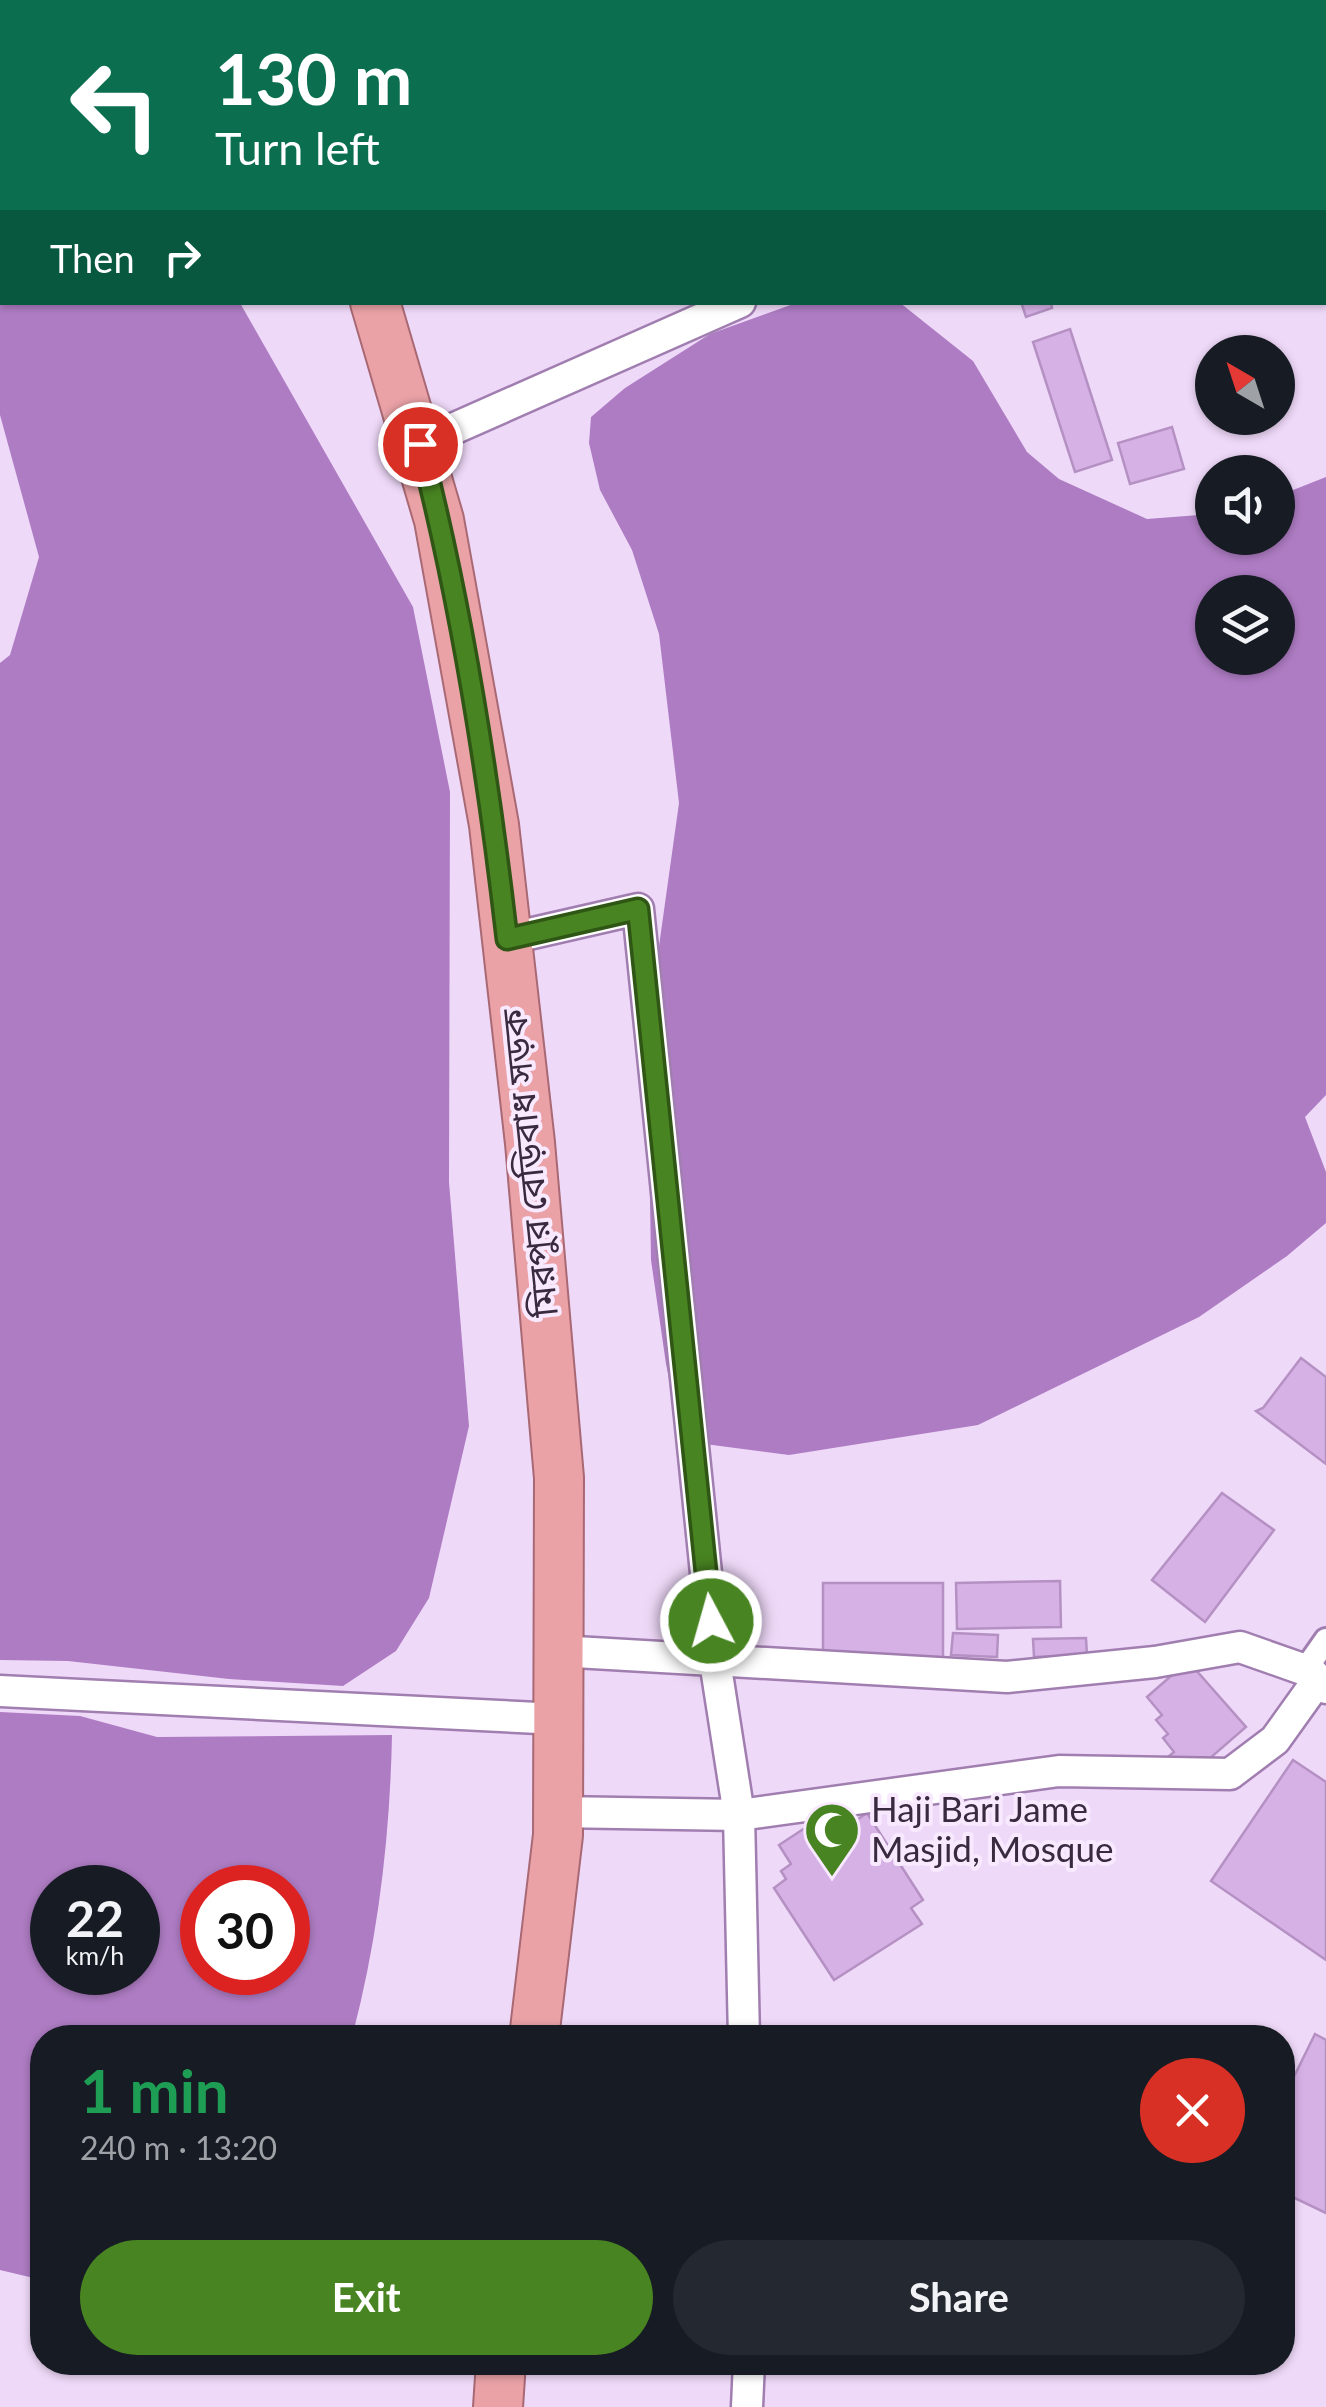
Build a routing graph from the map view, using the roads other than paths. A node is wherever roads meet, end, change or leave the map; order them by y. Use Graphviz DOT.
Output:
graph roads {
  1 [pos="376,305"];
  2 [pos="733,305"];
  3 [pos="420,444"];
  4 [pos="507,939"];
  5 [pos="1326,1640"];
  6 [pos="558,1651"];
  7 [pos="715,1661"];
  8 [pos="1316,1679"];
  9 [pos="0,1691"];
  10 [pos="558,1719"];
  11 [pos="558,1812"];
  12 [pos="738,1815"];
  13 [pos="535,2025"];
  14 [pos="744,2025"];
  15 [pos="500,2375"];
  16 [pos="748,2375"];
  17 [pos="498,2407"];
  18 [pos="747,2407"];
  1 -- 3 [label="highway, মিরপুর বেড়িবাধ সড়ক"];
  2 -- 3 [label="street"];
  3 -- 4 [label="highway, মিরপুর বেড়িবাধ সড়ক"];
  4 -- 6 [label="highway, মিরপুর বেড়িবাধ সড়ক"];
  4 -- 7 [label="street"];
  5 -- 8 [label="street"];
  6 -- 7 [label="street"];
  6 -- 10 [label="highway, মিরপুর বেড়িবাধ সড়ক"];
  7 -- 8 [label="street"];
  7 -- 12 [label="street"];
  8 -- 12 [label="street"];
  9 -- 10 [label="street"];
  10 -- 11 [label="highway, মিরপুর বেড়িবাধ সড়ক"];
  11 -- 12 [label="street"];
  11 -- 13 [label="highway, মিরপুর বেড়িবাধ সড়ক"];
  12 -- 14 [label="street"];
  15 -- 17 [label="highway"];
  16 -- 18 [label="street"];
}
